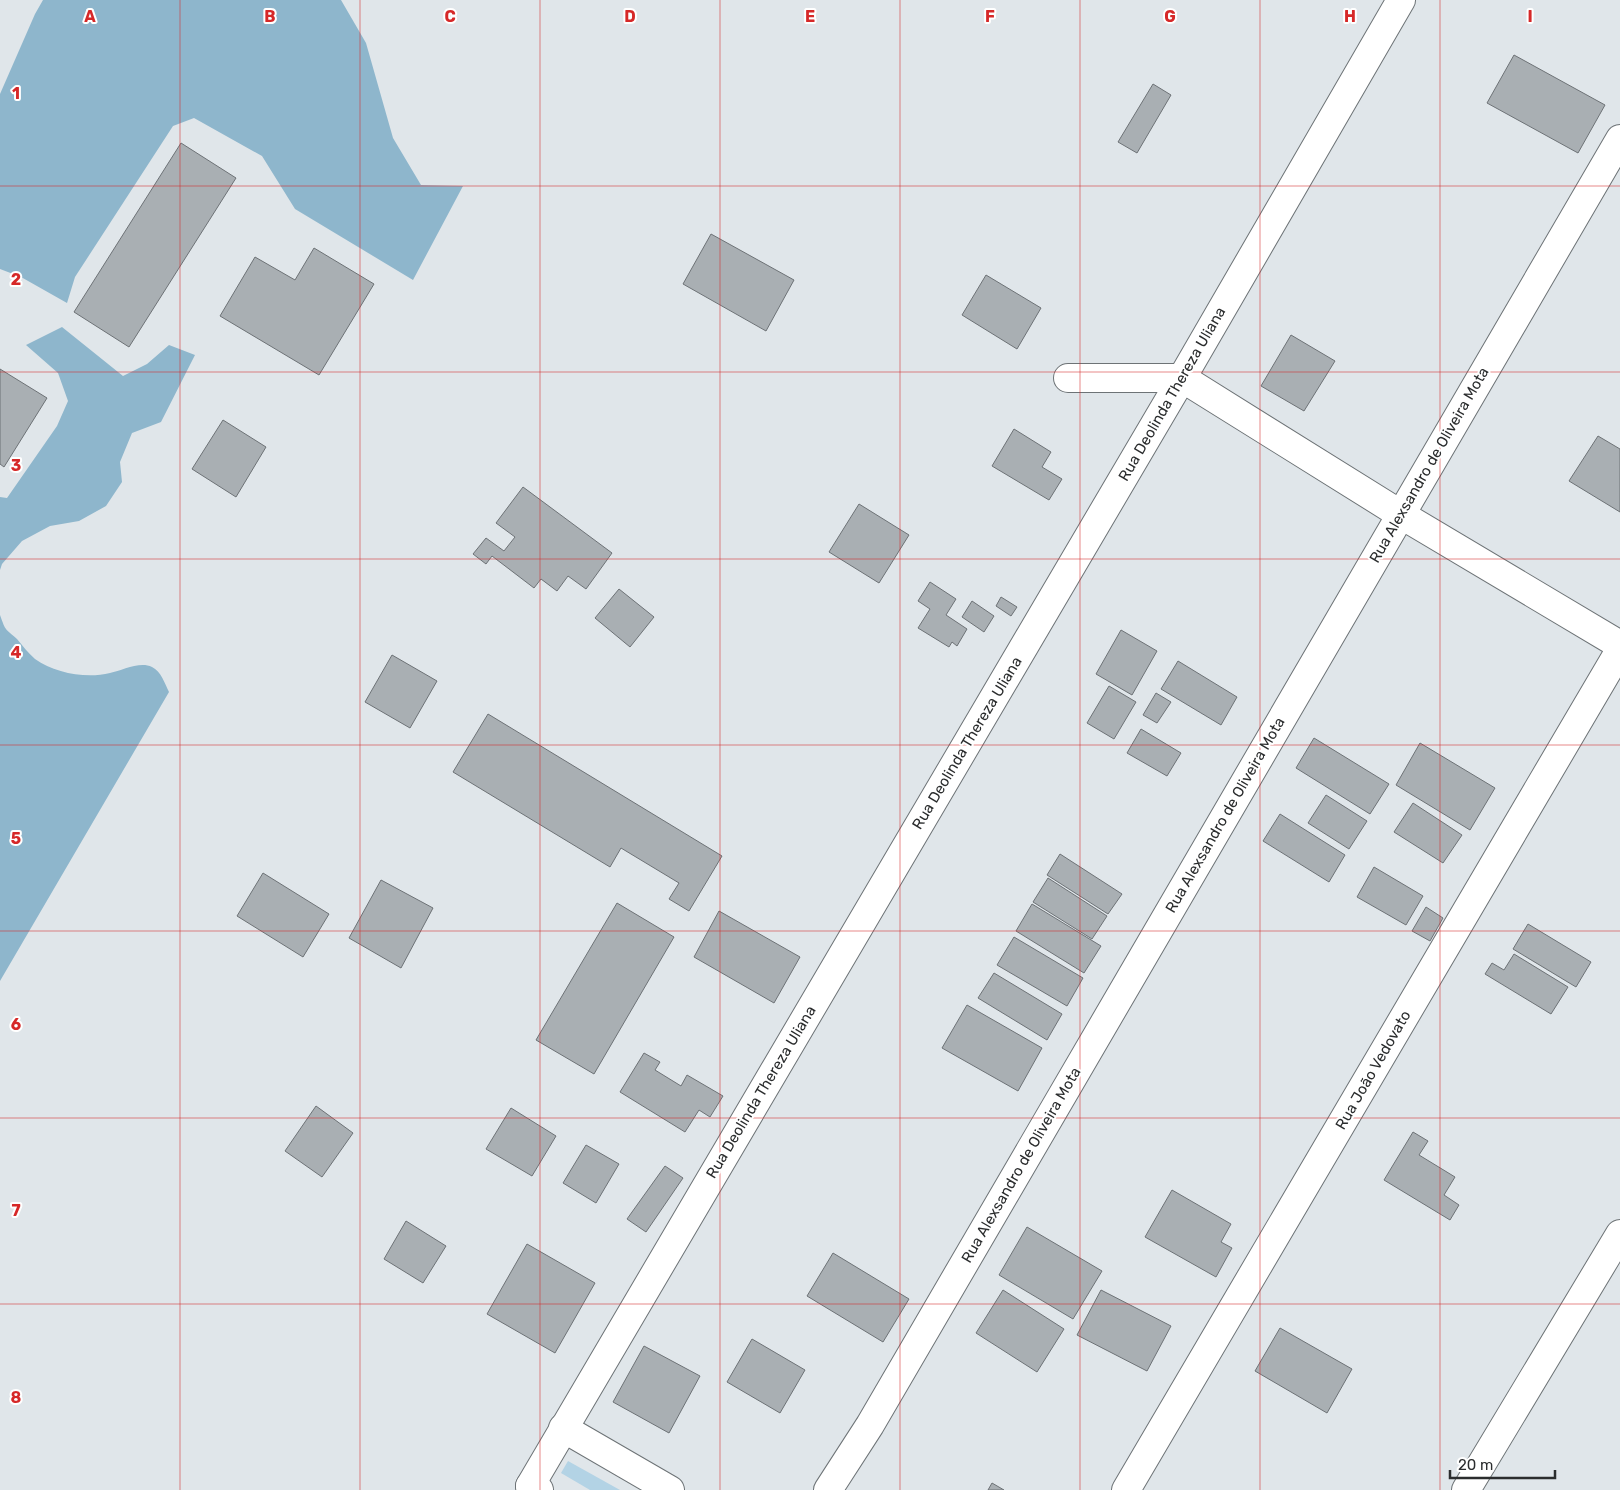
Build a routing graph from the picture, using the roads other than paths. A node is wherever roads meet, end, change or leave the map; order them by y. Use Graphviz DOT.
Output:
graph roads {
  1 [pos="1401,0"];
  2 [pos="1620,139"];
  3 [pos="1068,378"];
  4 [pos="1182,378"];
  5 [pos="1400,514"];
  6 [pos="1620,645"];
  7 [pos="1620,650"];
  8 [pos="1620,1234"];
  9 [pos="563,1428"];
  10 [pos="535,1488"];
  11 [pos="670,1490"];
  12 [pos="828,1490"];
  13 [pos="1126,1490"];
  14 [pos="1466,1490"];
  1 -- 4 [label="street, Rua Deolinda Thereza Uliana"];
  2 -- 5 [label="street, Rua Alexsandro de Oliveira Mota"];
  3 -- 4 [label="street"];
  4 -- 5 [label="street"];
  4 -- 9 [label="street, Rua Deolinda Thereza Uliana"];
  5 -- 6 [label="street"];
  5 -- 12 [label="street, Rua Alexsandro de Oliveira Mota"];
  7 -- 13 [label="street, Rua João Vedovato"];
  8 -- 14 [label="street"];
  9 -- 10 [label="street, Rua Deolinda Thereza Uliana"];
  9 -- 11 [label="street"];
}
